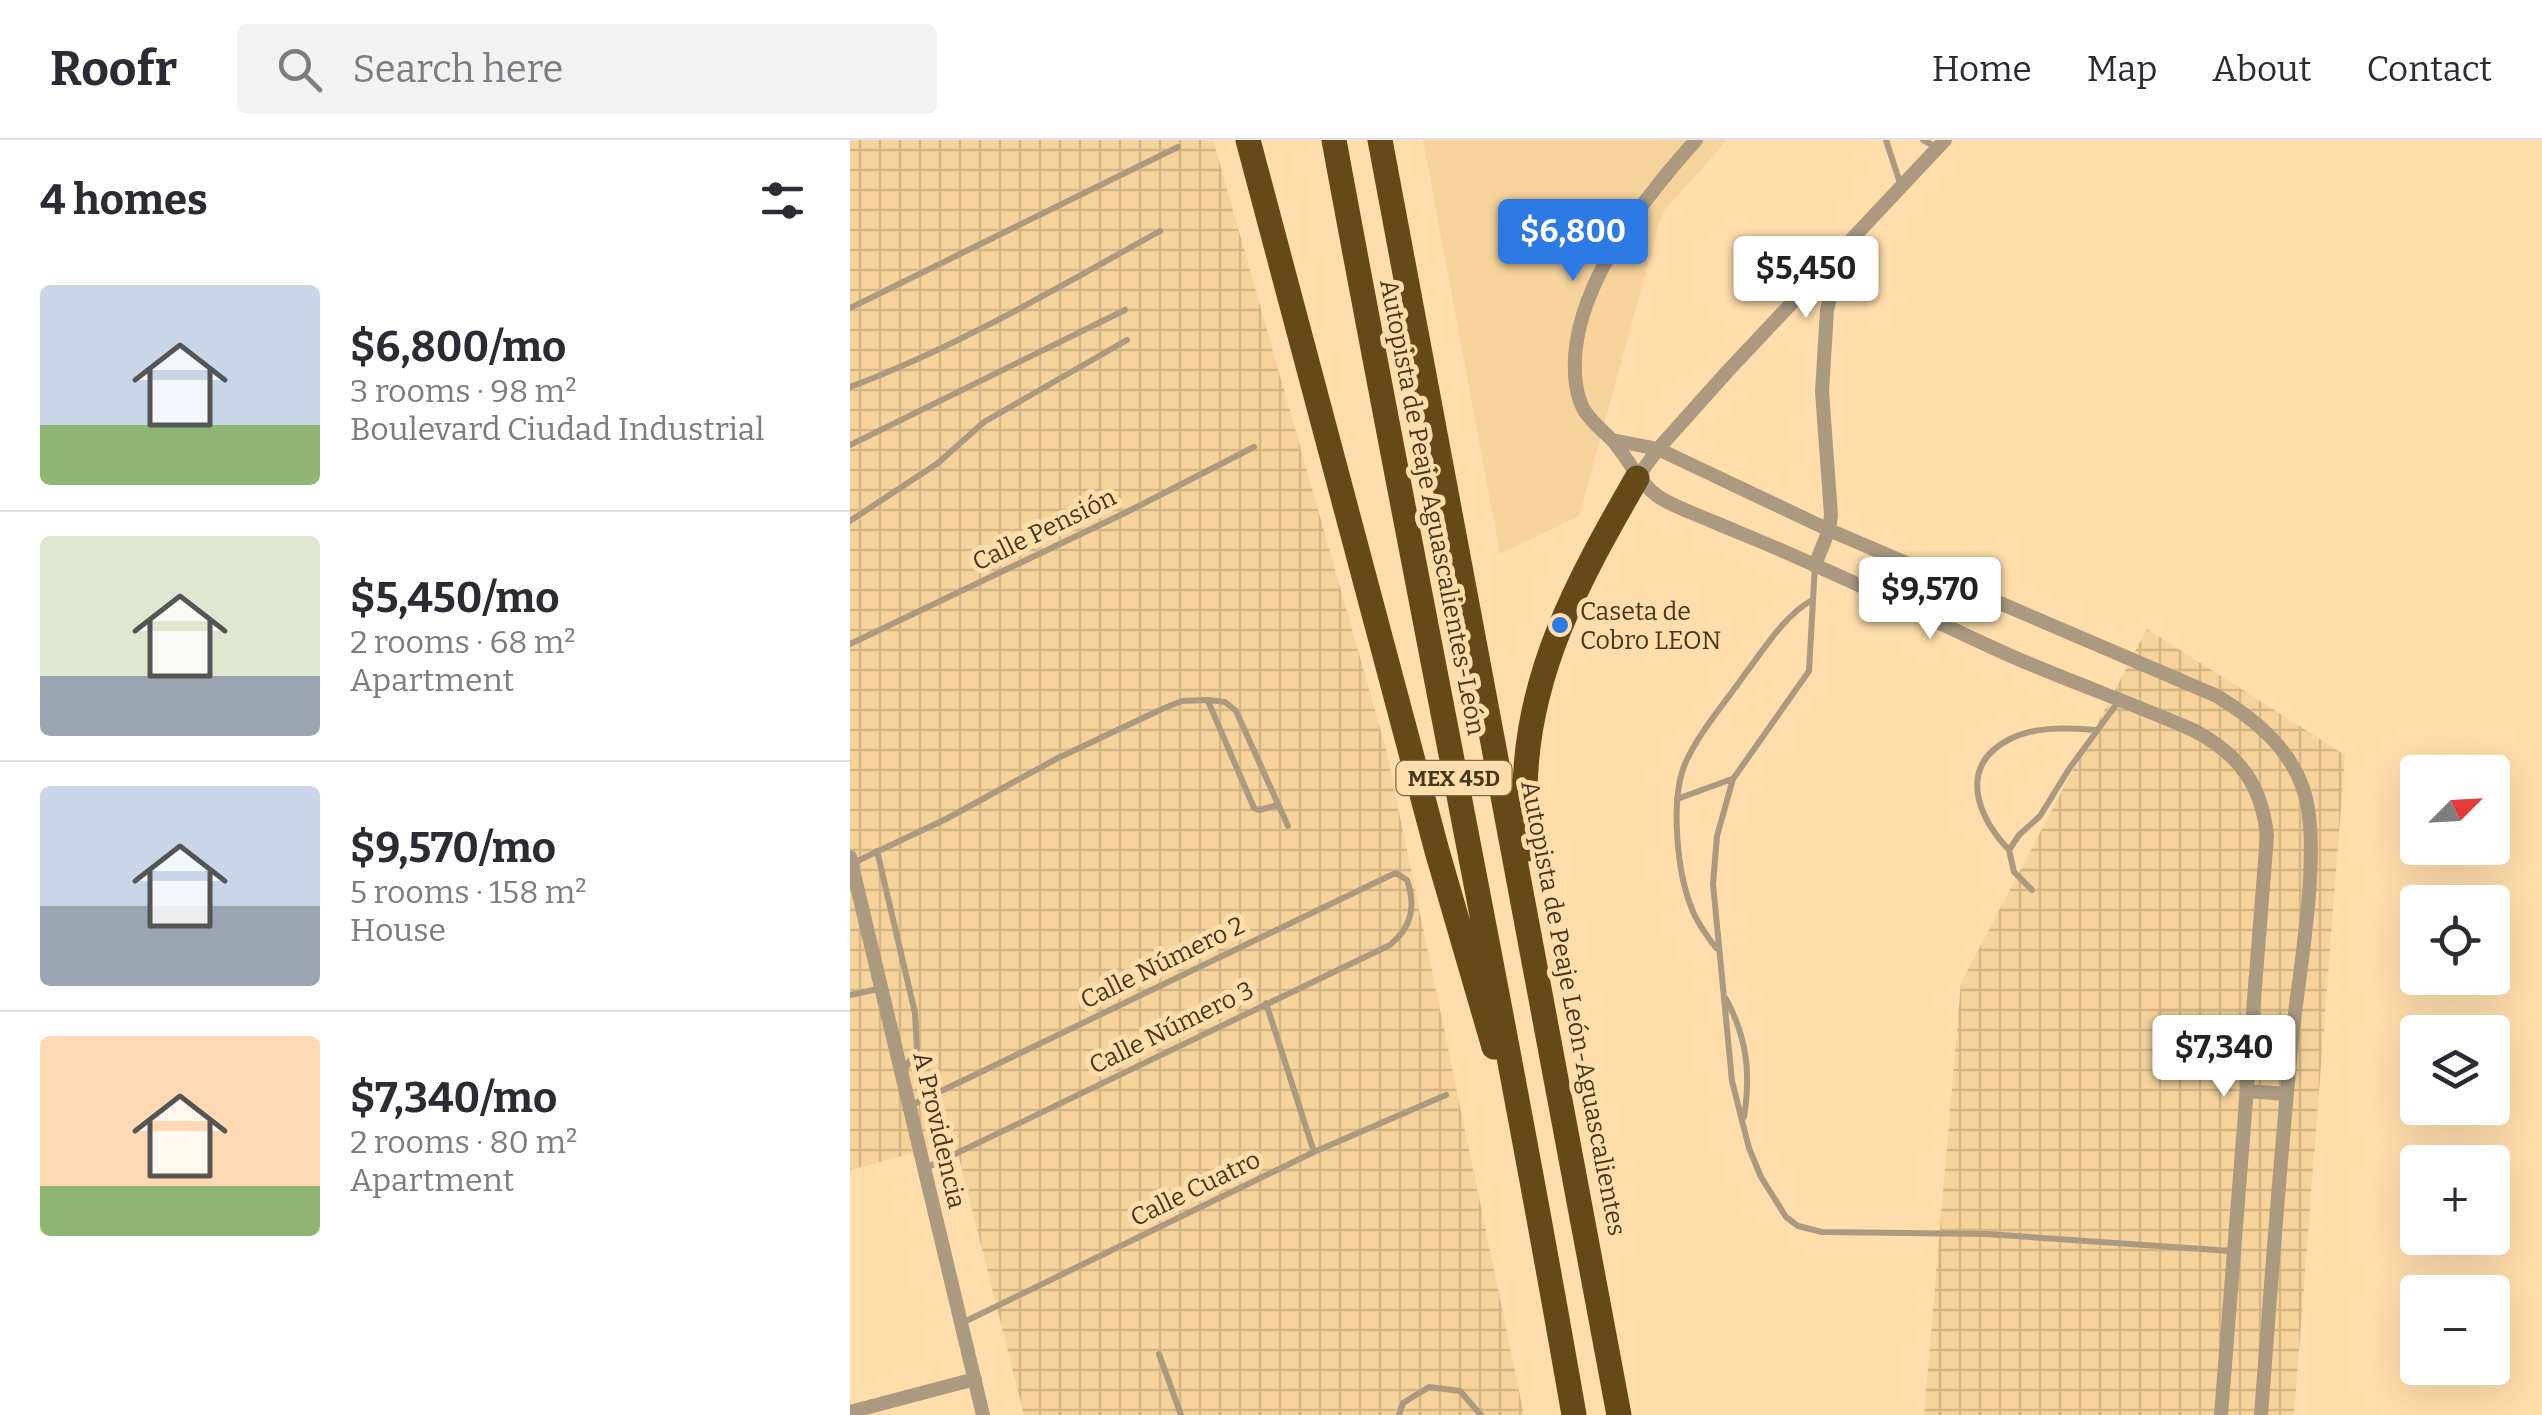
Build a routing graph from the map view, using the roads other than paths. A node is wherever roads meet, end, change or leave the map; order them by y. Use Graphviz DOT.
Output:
graph roads {
  1 [pos="1248,140"];
  2 [pos="1334,140"];
  3 [pos="1380,140"];
  4 [pos="1696,140"];
  5 [pos="1886,140"];
  6 [pos="1935,143"];
  7 [pos="1178,146"];
  8 [pos="1902,187"];
  9 [pos="1160,230"];
  10 [pos="1841,253"];
  11 [pos="850,308"];
  12 [pos="1125,310"];
  13 [pos="1127,340"];
  14 [pos="850,386"];
  15 [pos="1612,440"];
  16 [pos="850,445"];
  17 [pos="1254,447"];
  18 [pos="1658,449"];
  19 [pos="1637,478"];
  20 [pos="850,521"];
  21 [pos="1829,530"];
  22 [pos="1815,565"];
  23 [pos="1813,599"];
  24 [pos="850,644"];
  25 [pos="1208,700"];
  26 [pos="2118,700"];
  27 [pos="2096,730"];
  28 [pos="1734,779"];
  29 [pos="1677,799"];
  30 [pos="1278,805"];
  31 [pos="1288,826"];
  32 [pos="2009,850"];
  33 [pos="877,851"];
  34 [pos="851,860"];
  35 [pos="2032,890"];
  36 [pos="1413,903"];
  37 [pos="1718,951"];
  38 [pos="883,988"];
  39 [pos="1723,994"];
  40 [pos="850,995"];
  41 [pos="1266,1003"];
  42 [pos="903,1071"];
  43 [pos="2247,1091"];
  44 [pos="2286,1094"];
  45 [pos="1446,1095"];
  46 [pos="1518,1095"];
  47 [pos="911,1106"];
  48 [pos="1742,1123"];
  49 [pos="1314,1152"];
  50 [pos="926,1168"];
  51 [pos="2232,1251"];
  52 [pos="963,1323"];
  53 [pos="1159,1354"];
  54 [pos="975,1380"];
  55 [pos="1614,1381"];
  56 [pos="850,1412"];
  57 [pos="983,1415"];
  58 [pos="1181,1415"];
  59 [pos="1399,1415"];
  60 [pos="1481,1415"];
  61 [pos="1574,1415"];
  62 [pos="1619,1415"];
  63 [pos="2220,1415"];
  64 [pos="2261,1415"];
  1 -- 46 [label="highway"];
  2 -- 46 [label="highway, Autopista de Peaje Aguascalientes-León / MEX 45D"];
  3 -- 55 [label="highway, Autopista de Peaje León-Aguascalientes / MEX 45D"];
  4 -- 15 [label="street"];
  5 -- 8 [label="lane"];
  6 -- 8 [label="street"];
  7 -- 11 [label="lane"];
  8 -- 10 [label="street"];
  9 -- 14 [label="lane"];
  10 -- 18 [label="street"];
  10 -- 21 [label="street"];
  12 -- 16 [label="lane"];
  13 -- 20 [label="lane"];
  15 -- 18 [label="street"];
  15 -- 19 [label="street"];
  17 -- 24 [label="lane, Calle Pensión"];
  18 -- 19 [label="street"];
  18 -- 21 [label="street"];
  19 -- 22 [label="street"];
  19 -- 55 [label="highway"];
  21 -- 22 [label="street"];
  21 -- 44 [label="street"];
  22 -- 23 [label="lane"];
  22 -- 26 [label="street"];
  23 -- 28 [label="lane"];
  23 -- 29 [label="lane"];
  25 -- 30 [label="lane"];
  25 -- 30 [label="lane"];
  25 -- 33 [label="lane"];
  26 -- 27 [label="lane"];
  26 -- 43 [label="street"];
  27 -- 32 [label="lane"];
  27 -- 32 [label="lane"];
  28 -- 29 [label="lane"];
  28 -- 37 [label="lane"];
  29 -- 37 [label="lane"];
  30 -- 31 [label="lane"];
  32 -- 35 [label="lane"];
  33 -- 34 [label="lane"];
  33 -- 42 [label="lane"];
  34 -- 38 [label="street, A Providencia"];
  36 -- 41 [label="lane, Calle Número 3"];
  36 -- 47 [label="lane, Calle Número 2"];
  37 -- 39 [label="lane"];
  38 -- 40 [label="lane"];
  38 -- 42 [label="street, A Providencia"];
  39 -- 48 [label="lane"];
  39 -- 48 [label="lane"];
  41 -- 49 [label="lane"];
  41 -- 50 [label="lane, Calle Número 3"];
  42 -- 47 [label="street, A Providencia"];
  43 -- 44 [label="street"];
  43 -- 51 [label="street"];
  44 -- 64 [label="street"];
  45 -- 49 [label="lane, Calle Cuatro"];
  46 -- 61 [label="highway, Autopista de Peaje Aguascalientes-León / MEX 45D"];
  47 -- 50 [label="street, A Providencia"];
  48 -- 51 [label="lane"];
  49 -- 52 [label="lane, Calle Cuatro"];
  50 -- 52 [label="street, A Providencia"];
  51 -- 63 [label="street"];
  52 -- 54 [label="street, A Providencia"];
  53 -- 58 [label="lane"];
  54 -- 56 [label="street"];
  54 -- 57 [label="street, A Providencia"];
  55 -- 62 [label="highway, Autopista de Peaje León-Aguascalientes / MEX 45D"];
  59 -- 60 [label="lane"];
}
